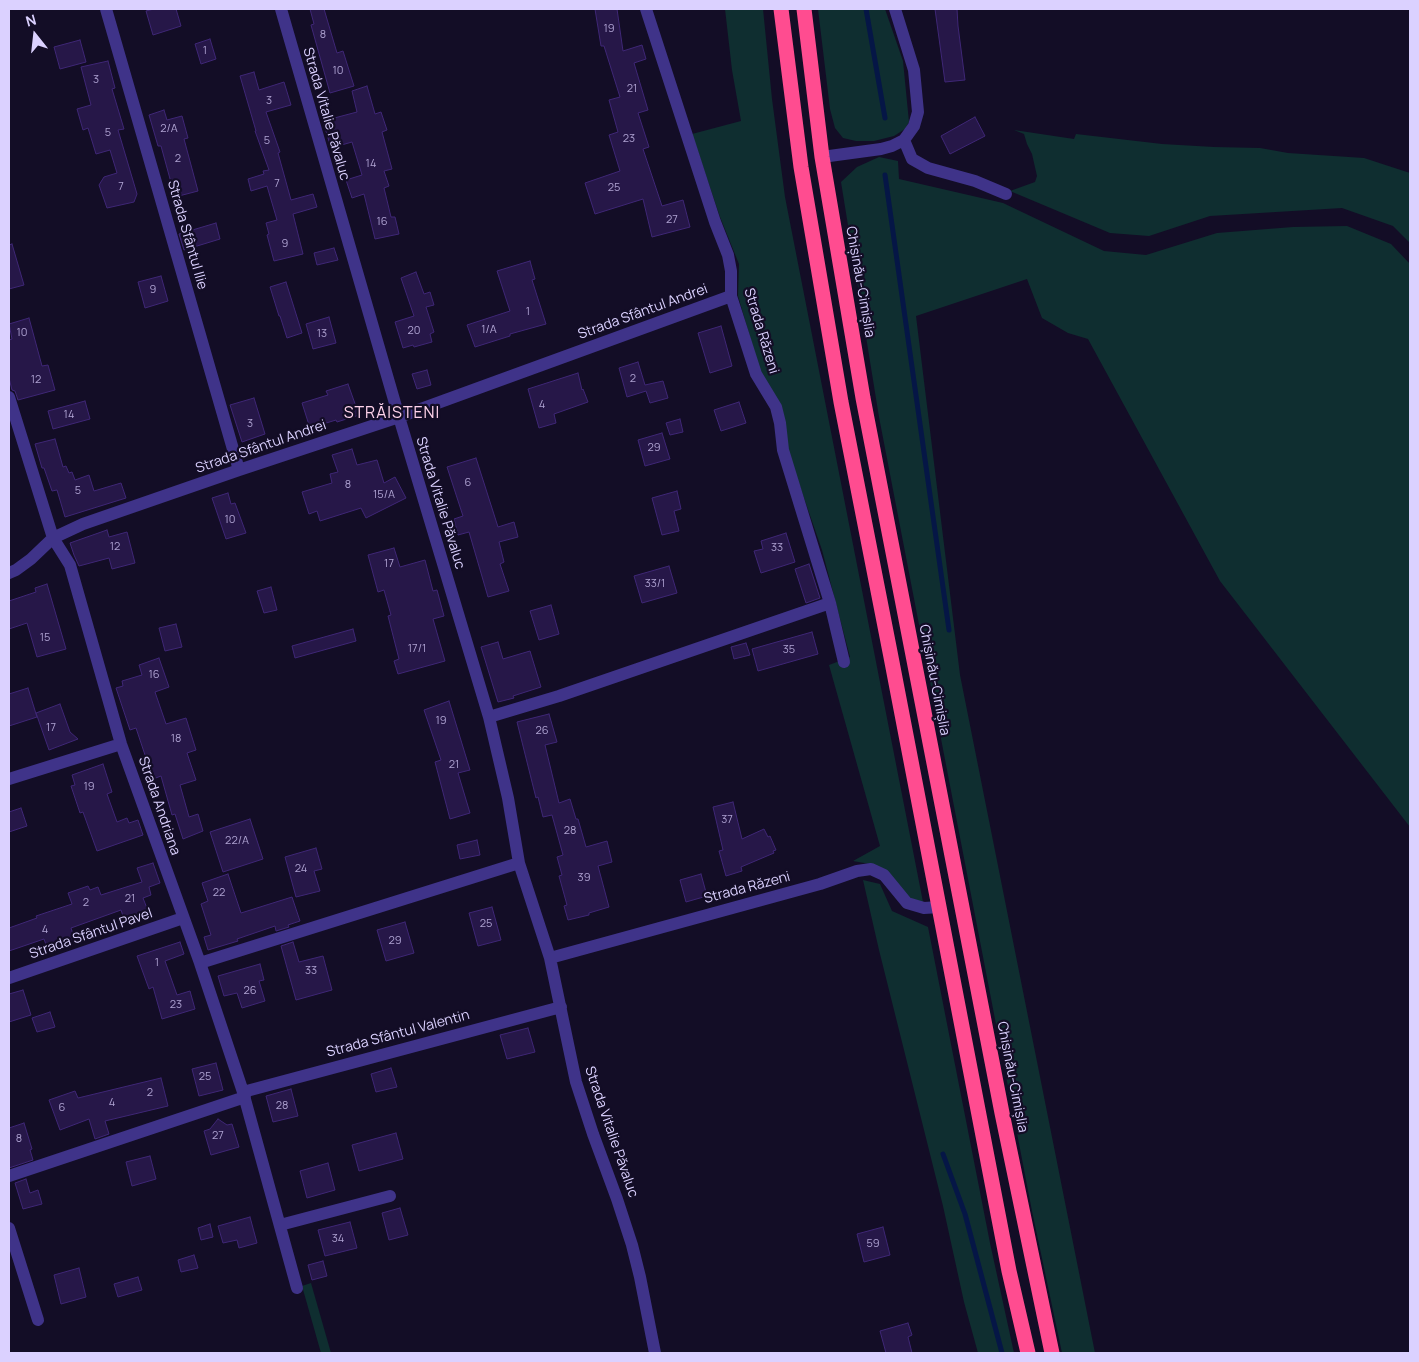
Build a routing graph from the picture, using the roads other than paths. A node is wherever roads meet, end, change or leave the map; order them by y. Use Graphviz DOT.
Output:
graph roads {
  1 [pos="106,9"];
  2 [pos="281,9"];
  3 [pos="646,9"];
  4 [pos="781,9"];
  5 [pos="804,9"];
  6 [pos="895,9"];
  7 [pos="904,140"];
  8 [pos="822,157"];
  9 [pos="1006,194"];
  10 [pos="731,296"];
  11 [pos="9,397"];
  12 [pos="398,417"];
  13 [pos="239,470"];
  14 [pos="53,538"];
  15 [pos="9,573"];
  16 [pos="830,603"];
  17 [pos="844,662"];
  18 [pos="488,717"];
  19 [pos="121,744"];
  20 [pos="9,779"];
  21 [pos="519,863"];
  22 [pos="940,907"];
  23 [pos="183,918"];
  24 [pos="550,958"];
  25 [pos="200,963"];
  26 [pos="9,978"];
  27 [pos="561,1007"];
  28 [pos="244,1095"];
  29 [pos="9,1176"];
  30 [pos="390,1196"];
  31 [pos="280,1225"];
  32 [pos="9,1228"];
  33 [pos="297,1288"];
  34 [pos="38,1320"];
  35 [pos="655,1353"];
  36 [pos="1028,1353"];
  37 [pos="1052,1353"];
  1 -- 13 [label="street, Strada Sfântul Ilie"];
  2 -- 12 [label="street, Strada Vitalie Păvaluc"];
  3 -- 10 [label="street, Strada Răzeni"];
  4 -- 22 [label="highway"];
  5 -- 8 [label="highway, Chișinău-Cimișlia"];
  6 -- 7 [label="street"];
  7 -- 8 [label="street"];
  7 -- 9 [label="street"];
  8 -- 37 [label="highway, Chișinău-Cimișlia"];
  10 -- 12 [label="street, Strada Sfântul Andrei"];
  10 -- 16 [label="street, Strada Răzeni"];
  11 -- 14 [label="street, Strada Andriana"];
  12 -- 13 [label="street, Strada Sfântul Andrei"];
  12 -- 18 [label="street, Strada Vitalie Păvaluc"];
  13 -- 14 [label="street, Strada Sfântul Andrei"];
  14 -- 15 [label="street, Strada Sfântul Andrei"];
  14 -- 19 [label="street, Strada Andriana"];
  16 -- 17 [label="street, Strada Răzeni"];
  16 -- 18 [label="street"];
  18 -- 21 [label="street, Strada Vitalie Păvaluc"];
  19 -- 20 [label="street"];
  19 -- 23 [label="street, Strada Andriana"];
  21 -- 24 [label="street, Strada Vitalie Păvaluc"];
  21 -- 25 [label="street"];
  22 -- 24 [label="street, Strada Răzeni"];
  22 -- 36 [label="highway"];
  23 -- 25 [label="street, Strada Andriana"];
  23 -- 26 [label="street, Strada Sfântul Pavel"];
  24 -- 27 [label="street, Strada Vitalie Păvaluc"];
  25 -- 28 [label="street, Strada Andriana"];
  27 -- 28 [label="street, Strada Sfântul Valentin"];
  27 -- 35 [label="street, Strada Vitalie Păvaluc"];
  28 -- 29 [label="street, Strada Sfântul Valentin"];
  28 -- 31 [label="street, Strada Andriana"];
  30 -- 31 [label="street"];
  31 -- 33 [label="street, Strada Andriana"];
  32 -- 34 [label="street"];
}
